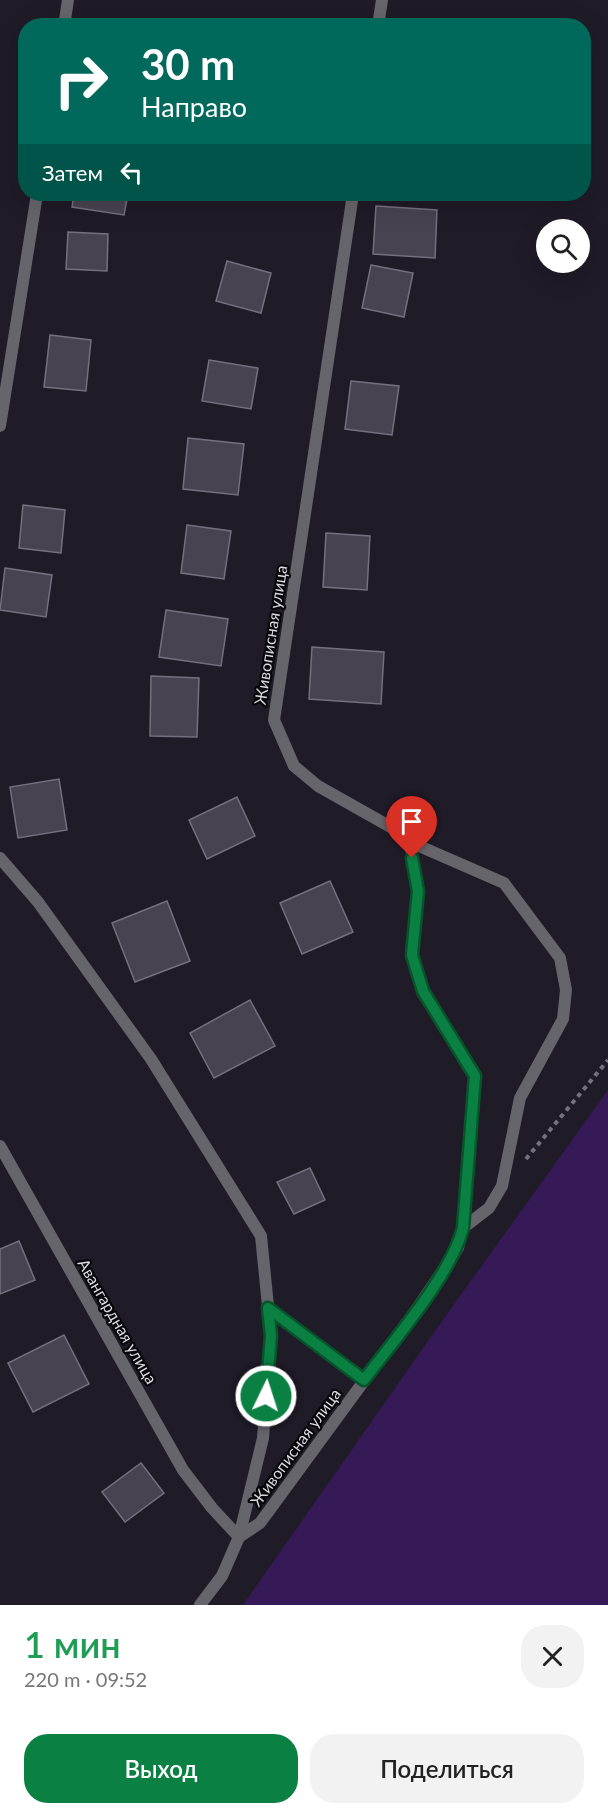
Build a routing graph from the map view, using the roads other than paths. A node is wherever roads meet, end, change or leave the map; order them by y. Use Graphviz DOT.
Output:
graph roads {
  1 [pos="68,0"];
  2 [pos="382,0"];
  3 [pos="65,18"];
  4 [pos="379,18"];
  5 [pos="36,201"];
  6 [pos="352,201"];
  7 [pos="0,426"];
  8 [pos="410,842"];
  9 [pos="0,858"];
  10 [pos="0,1146"];
  11 [pos="463,1228"];
  12 [pos="268,1308"];
  13 [pos="364,1380"];
  14 [pos="239,1537"];
  15 [pos="200,1605"];
  1 -- 3 [label="street"];
  2 -- 4 [label="street"];
  5 -- 7 [label="street"];
  6 -- 8 [label="street, Живописная улица"];
  8 -- 11 [label="street, Живописная улица"];
  8 -- 11 [label="street"];
  9 -- 12 [label="street"];
  10 -- 14 [label="street, Авангардная улица"];
  11 -- 13 [label="street, Живописная улица"];
  12 -- 13 [label="street"];
  12 -- 14 [label="street"];
  13 -- 14 [label="street, Живописная улица"];
  14 -- 15 [label="street"];
}
